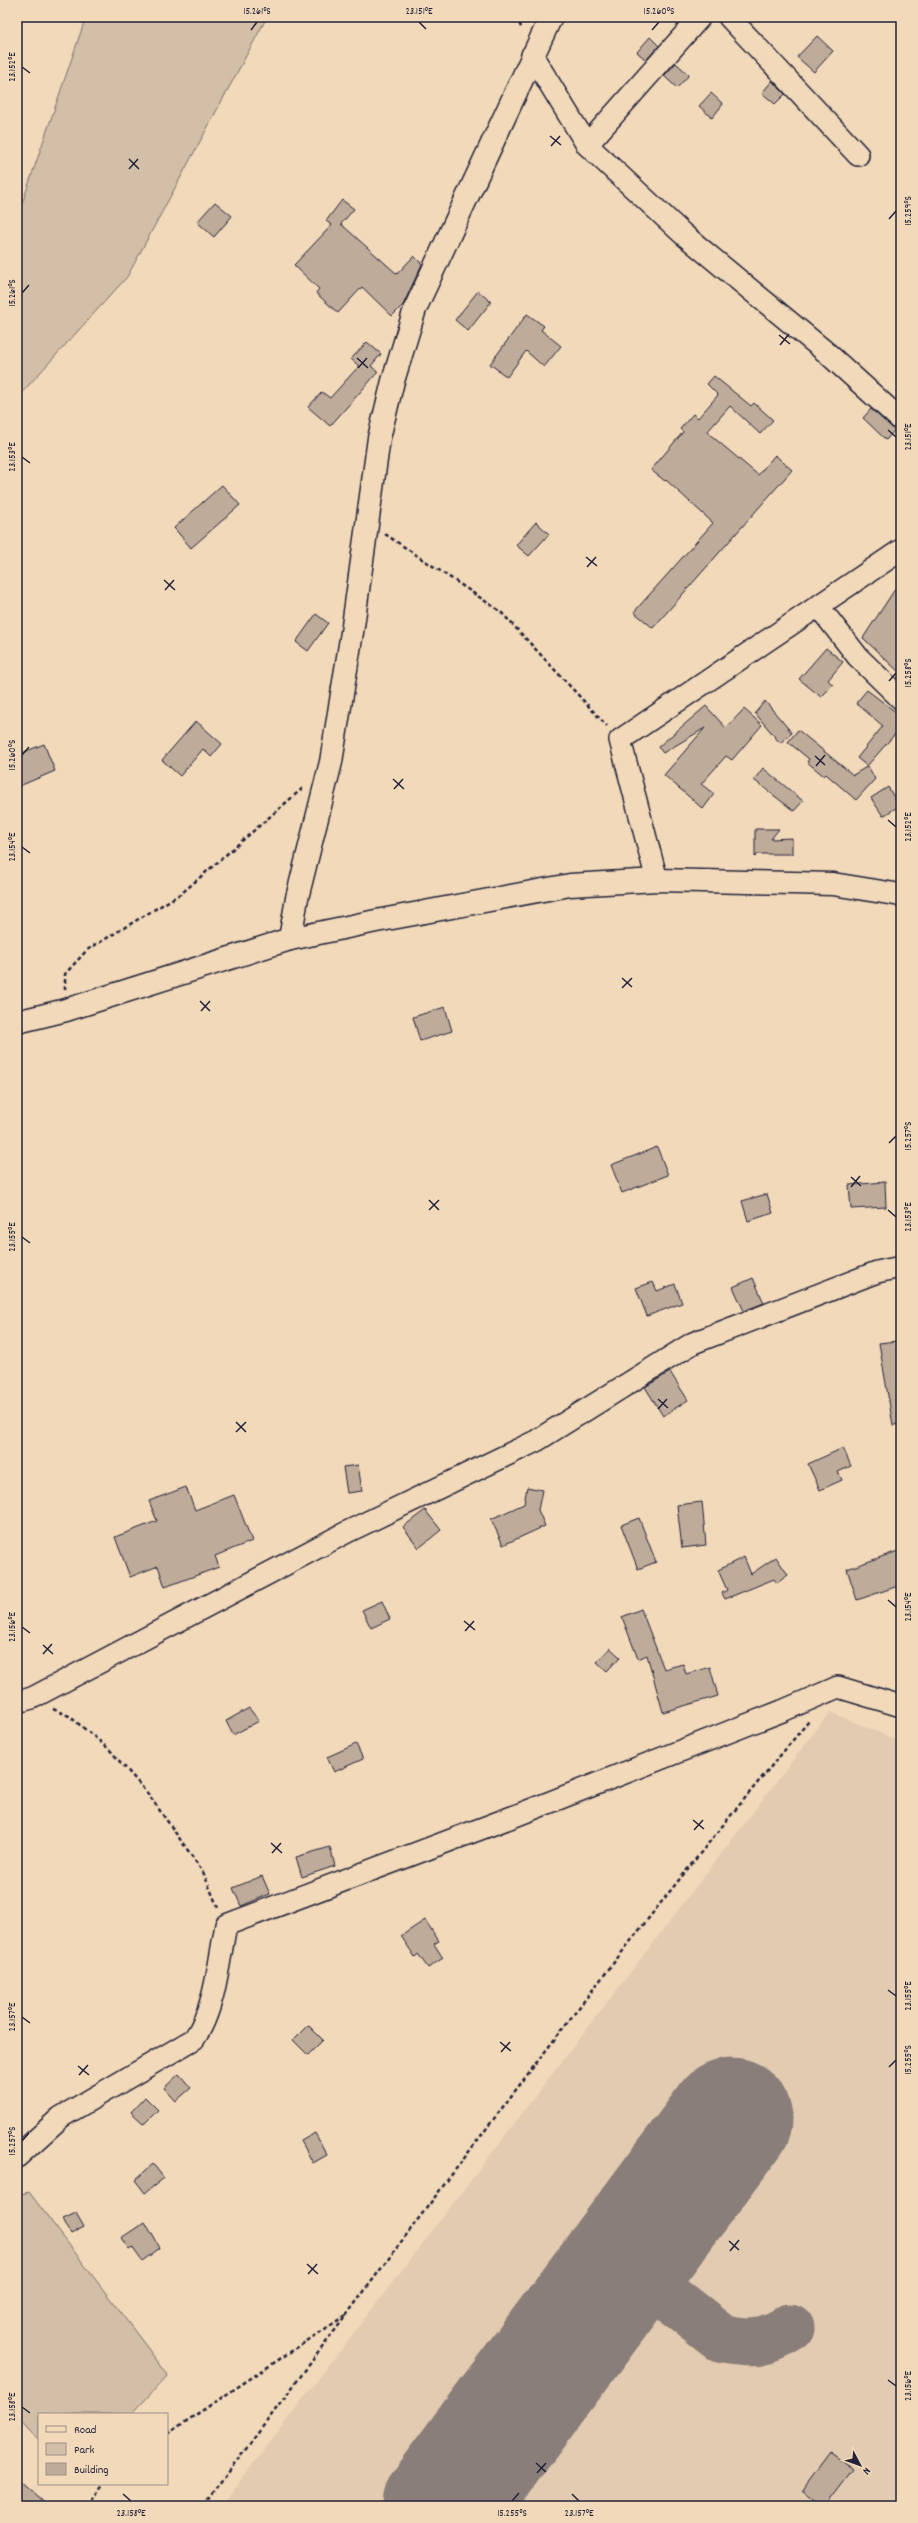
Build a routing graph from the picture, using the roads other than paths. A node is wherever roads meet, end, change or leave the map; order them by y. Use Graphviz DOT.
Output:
graph roads {
  1 [pos="551,17"];
  2 [pos="700,17"];
  3 [pos="729,17"];
  4 [pos="532,55"];
  5 [pos="586,145"];
  6 [pos="858,155"];
  7 [pos="901,420"];
  8 [pos="901,550"];
  9 [pos="819,607"];
  10 [pos="901,699"];
  11 [pos="657,880"];
  12 [pos="901,895"];
  13 [pos="290,939"];
  14 [pos="17,1022"];
  15 [pos="901,1267"];
  16 [pos="24,1700"];
  17 [pos="901,1706"];
  18 [pos="17,2157"];
  1 -- 4 [label="street"];
  2 -- 5 [label="street"];
  3 -- 6 [label="street"];
  4 -- 5 [label="street"];
  4 -- 13 [label="street"];
  5 -- 7 [label="street"];
  8 -- 9 [label="street"];
  9 -- 10 [label="street"];
  9 -- 11 [label="street"];
  11 -- 12 [label="street"];
  11 -- 13 [label="street"];
  13 -- 14 [label="street"];
  15 -- 16 [label="street"];
  17 -- 18 [label="street"];
}
